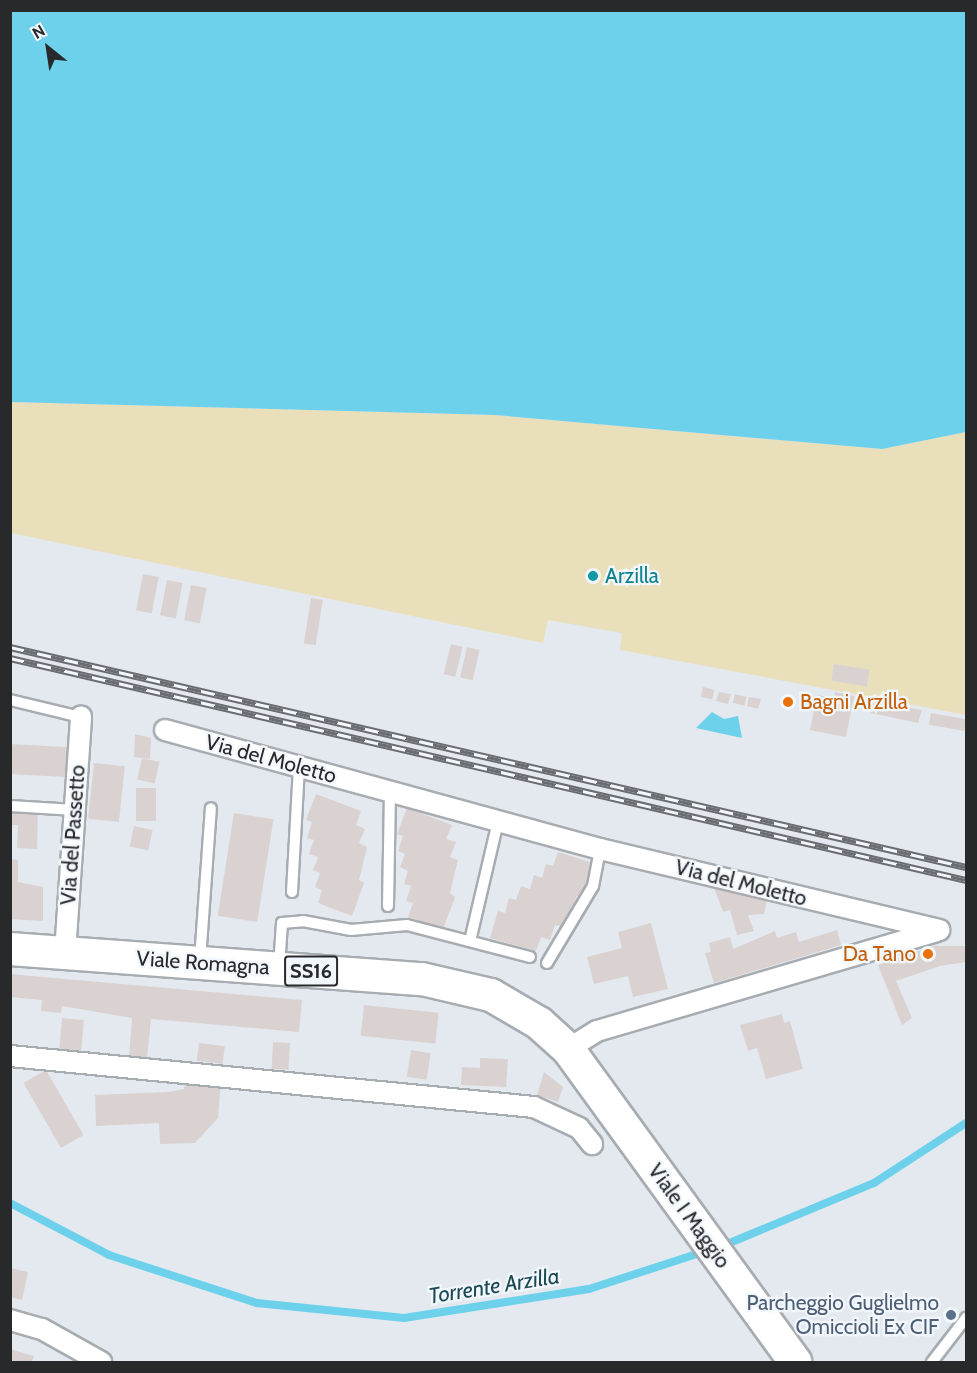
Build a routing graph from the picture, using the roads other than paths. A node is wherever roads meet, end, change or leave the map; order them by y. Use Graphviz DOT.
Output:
graph roads {
  1 [pos="10,700"];
  2 [pos="81,717"];
  3 [pos="165,730"];
  4 [pos="299,767"];
  5 [pos="390,792"];
  6 [pos="10,806"];
  7 [pos="211,808"];
  8 [pos="75,810"];
  9 [pos="498,822"];
  10 [pos="600,849"];
  11 [pos="292,892"];
  12 [pos="388,906"];
  13 [pos="470,941"];
  14 [pos="10,949"];
  15 [pos="65,952"];
  16 [pos="530,957"];
  17 [pos="200,963"];
  18 [pos="547,963"];
  19 [pos="278,969"];
  20 [pos="10,1056"];
  21 [pos="575,1059"];
  22 [pos="592,1144"];
  23 [pos="966,1318"];
  24 [pos="10,1320"];
  25 [pos="101,1362"];
  26 [pos="795,1362"];
  27 [pos="932,1362"];
  1 -- 2 [label="lane"];
  2 -- 8 [label="street, Via del Passetto"];
  3 -- 4 [label="street, Via del Moletto"];
  4 -- 5 [label="street, Via del Moletto"];
  4 -- 11 [label="lane"];
  5 -- 9 [label="street, Via del Moletto"];
  5 -- 12 [label="lane"];
  6 -- 8 [label="lane"];
  7 -- 17 [label="lane"];
  8 -- 15 [label="street, Via del Passetto"];
  9 -- 10 [label="street, Via del Moletto"];
  9 -- 13 [label="lane"];
  10 -- 18 [label="lane"];
  10 -- 21 [label="street, Via del Moletto"];
  13 -- 16 [label="lane"];
  13 -- 19 [label="lane"];
  14 -- 15 [label="main road, Viale Romagna / SS16"];
  15 -- 17 [label="main road, Viale Romagna / SS16"];
  17 -- 19 [label="main road, Viale Romagna / SS16"];
  19 -- 21 [label="main road, Viale Romagna / SS16"];
  20 -- 22 [label="street"];
  21 -- 26 [label="main road, Viale I Maggio / SS16"];
  23 -- 27 [label="lane"];
  24 -- 25 [label="street"];
}
